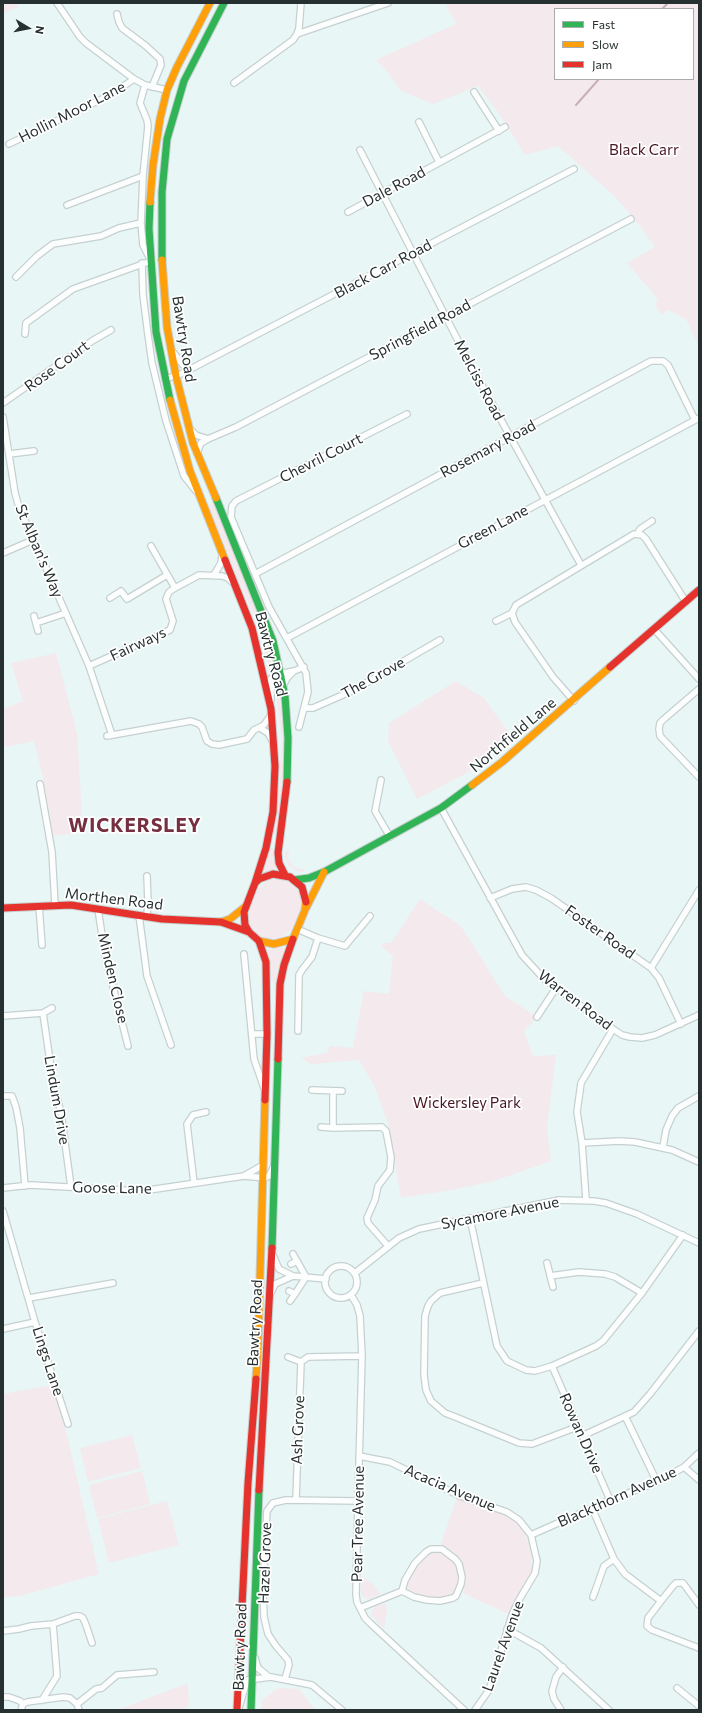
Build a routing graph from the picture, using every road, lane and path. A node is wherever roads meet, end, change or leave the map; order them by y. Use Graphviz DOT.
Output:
graph roads {
  1 [pos="57,3"];
  2 [pos="210,3"];
  3 [pos="214,3"];
  4 [pos="224,3"];
  5 [pos="301,3"];
  6 [pos="388,3"];
  7 [pos="117,14"];
  8 [pos="201,20"];
  9 [pos="297,34"];
  10 [pos="134,79"];
  11 [pos="234,83"];
  12 [pos="145,85"];
  13 [pos="152,87"];
  14 [pos="167,90"];
  15 [pos="474,92"];
  16 [pos="419,122"];
  17 [pos="505,127"];
  18 [pos="499,131"];
  19 [pos="9,144"];
  20 [pos="360,150"];
  21 [pos="439,162"];
  22 [pos="574,169"];
  23 [pos="143,176"];
  24 [pos="383,193"];
  25 [pos="67,204"];
  26 [pos="348,212"];
  27 [pos="631,220"];
  28 [pos="141,223"];
  29 [pos="414,253"];
  30 [pos="151,261"];
  31 [pos="142,263"];
  32 [pos="16,277"];
  33 [pos="446,316"];
  34 [pos="111,330"];
  35 [pos="25,334"];
  36 [pos="172,352"];
  37 [pos="161,358"];
  38 [pos="192,368"];
  39 [pos="176,376"];
  40 [pos="165,379"];
  41 [pos="3,403"];
  42 [pos="407,414"];
  43 [pos="3,417"];
  44 [pos="697,419"];
  45 [pos="189,429"];
  46 [pos="510,437"];
  47 [pos="208,438"];
  48 [pos="34,451"];
  49 [pos="9,454"];
  50 [pos="197,454"];
  51 [pos="200,495"];
  52 [pos="543,500"];
  53 [pos="236,501"];
  54 [pos="652,521"];
  55 [pos="638,533"];
  56 [pos="33,540"];
  57 [pos="151,546"];
  58 [pos="222,550"];
  59 [pos="3,553"];
  60 [pos="581,565"];
  61 [pos="255,574"];
  62 [pos="167,575"];
  63 [pos="214,575"];
  64 [pos="237,586"];
  65 [pos="174,588"];
  66 [pos="699,590"];
  67 [pos="110,598"];
  68 [pos="686,602"];
  69 [pos="66,613"];
  70 [pos="512,613"];
  71 [pos="34,616"];
  72 [pos="496,621"];
  73 [pos="36,623"];
  74 [pos="654,630"];
  75 [pos="38,631"];
  76 [pos="287,638"];
  77 [pos="440,640"];
  78 [pos="89,666"];
  79 [pos="304,667"];
  80 [pos="294,671"];
  81 [pos="280,673"];
  82 [pos="699,679"];
  83 [pos="283,686"];
  84 [pos="699,689"];
  85 [pos="574,701"];
  86 [pos="304,708"];
  87 [pos="272,711"];
  88 [pos="299,727"];
  89 [pos="260,728"];
  90 [pos="274,745"];
  91 [pos="699,777"];
  92 [pos="381,780"];
  93 [pos="40,784"];
  94 [pos="441,808"];
  95 [pos="390,836"];
  96 [pos="324,872"];
  97 [pos="285,875"];
  98 [pos="147,876"];
  99 [pos="294,880"];
  100 [pos="255,883"];
  101 [pos="699,890"];
  102 [pos="490,898"];
  103 [pos="55,905"];
  104 [pos="39,906"];
  105 [pos="245,907"];
  106 [pos="3,908"];
  107 [pos="98,909"];
  108 [pos="305,910"];
  109 [pos="139,915"];
  110 [pos="147,916"];
  111 [pos="370,916"];
  112 [pos="221,922"];
  113 [pos="298,929"];
  114 [pos="249,932"];
  115 [pos="318,938"];
  116 [pos="293,939"];
  117 [pos="259,941"];
  118 [pos="42,945"];
  119 [pos="244,954"];
  120 [pos="651,968"];
  121 [pos="556,988"];
  122 [pos="52,1008"];
  123 [pos="43,1013"];
  124 [pos="699,1015"];
  125 [pos="6,1016"];
  126 [pos="536,1017"];
  127 [pos="680,1024"];
  128 [pos="613,1029"];
  129 [pos="298,1031"];
  130 [pos="253,1034"];
  131 [pos="267,1034"];
  132 [pos="171,1045"];
  133 [pos="128,1046"];
  134 [pos="312,1090"];
  135 [pos="333,1090"];
  136 [pos="342,1091"];
  137 [pos="3,1096"];
  138 [pos="699,1096"];
  139 [pos="266,1097"];
  140 [pos="206,1112"];
  141 [pos="320,1128"];
  142 [pos="333,1128"];
  143 [pos="582,1144"];
  144 [pos="663,1148"];
  145 [pos="275,1160"];
  146 [pos="699,1162"];
  147 [pos="263,1165"];
  148 [pos="244,1176"];
  149 [pos="263,1178"];
  150 [pos="194,1183"];
  151 [pos="25,1186"];
  152 [pos="71,1187"];
  153 [pos="3,1188"];
  154 [pos="586,1200"];
  155 [pos="3,1211"];
  156 [pos="470,1218"];
  157 [pos="683,1234"];
  158 [pos="699,1243"];
  159 [pos="388,1246"];
  160 [pos="272,1251"];
  161 [pos="293,1254"];
  162 [pos="297,1261"];
  163 [pos="547,1263"];
  164 [pos="291,1264"];
  165 [pos="355,1273"];
  166 [pos="293,1276"];
  167 [pos="550,1276"];
  168 [pos="306,1277"];
  169 [pos="326,1279"];
  170 [pos="113,1283"];
  171 [pos="483,1283"];
  172 [pos="553,1288"];
  173 [pos="289,1291"];
  174 [pos="642,1292"];
  175 [pos="295,1294"];
  176 [pos="270,1295"];
  177 [pos="351,1295"];
  178 [pos="29,1298"];
  179 [pos="290,1301"];
  180 [pos="36,1322"];
  181 [pos="3,1329"];
  182 [pos="699,1331"];
  183 [pos="362,1356"];
  184 [pos="288,1358"];
  185 [pos="302,1362"];
  186 [pos="552,1366"];
  187 [pos="625,1416"];
  188 [pos="68,1424"];
  189 [pos="577,1427"];
  190 [pos="582,1436"];
  191 [pos="699,1453"];
  192 [pos="359,1456"];
  193 [pos="684,1467"];
  194 [pos="699,1480"];
  195 [pos="657,1482"];
  196 [pos="296,1499"];
  197 [pos="358,1500"];
  198 [pos="610,1500"];
  199 [pos="592,1508"];
  200 [pos="531,1535"];
  201 [pos="614,1560"];
  202 [pos="402,1591"];
  203 [pos="593,1597"];
  204 [pos="661,1601"];
  205 [pos="699,1605"];
  206 [pos="360,1608"];
  207 [pos="53,1624"];
  208 [pos="507,1629"];
  209 [pos="3,1630"];
  210 [pos="92,1643"];
  211 [pos="699,1648"];
  212 [pos="252,1650"];
  213 [pos="563,1667"];
  214 [pos="154,1672"];
  215 [pos="271,1677"];
  216 [pos="252,1679"];
  217 [pos="286,1679"];
  218 [pos="677,1688"];
  219 [pos="3,1697"];
  220 [pos="42,1700"];
  221 [pos="24,1704"];
  222 [pos="77,1704"];
  223 [pos="604,1705"];
  224 [pos="699,1706"];
  225 [pos="21,1710"];
  226 [pos="79,1710"];
  227 [pos="238,1710"];
  228 [pos="251,1710"];
  229 [pos="342,1710"];
  230 [pos="464,1710"];
  231 [pos="475,1710"];
  232 [pos="561,1710"];
  233 [pos="598,1710"];
  234 [pos="609,1710"];
  1 -- 10 [label="street"];
  2 -- 8 [label="main road, Bawtry Road"];
  3 -- 8 [label="main road"];
  4 -- 36 [label="main road, Bawtry Road"];
  5 -- 9 [label="street"];
  6 -- 9 [label="street"];
  7 -- 13 [label="street"];
  8 -- 14 [label="main road, Bawtry Road"];
  9 -- 11 [label="street"];
  10 -- 12 [label="street"];
  10 -- 19 [label="street, Hollin Moor Lane"];
  12 -- 13 [label="street"];
  12 -- 23 [label="street, Bawtry Road"];
  13 -- 14 [label="street"];
  14 -- 30 [label="main road, Bawtry Road"];
  15 -- 18 [label="street"];
  16 -- 21 [label="street, Dale Road"];
  17 -- 18 [label="street, Dale Road"];
  18 -- 21 [label="street, Dale Road"];
  20 -- 24 [label="street, Melciss Road"];
  21 -- 24 [label="street, Dale Road"];
  22 -- 29 [label="street, Black Carr Road"];
  23 -- 25 [label="street"];
  23 -- 28 [label="street, Bawtry Road"];
  24 -- 26 [label="street, Dale Road"];
  24 -- 29 [label="street, Melciss Road"];
  27 -- 33 [label="street, Springfield Road"];
  28 -- 30 [label="street, Bawtry Road"];
  28 -- 32 [label="street"];
  29 -- 33 [label="street, Melciss Road"];
  29 -- 38 [label="street, Black Carr Road"];
  30 -- 31 [label="street"];
  30 -- 37 [label="main road, Bawtry Road"];
  31 -- 35 [label="street"];
  31 -- 51 [label="street, Bawtry Road"];
  33 -- 46 [label="street, Melciss Road"];
  33 -- 47 [label="street, Springfield Road"];
  34 -- 41 [label="street, Rose Court"];
  36 -- 37 [label="main road"];
  36 -- 38 [label="street"];
  36 -- 39 [label="main road, Bawtry Road"];
  37 -- 40 [label="main road, Bawtry Road"];
  38 -- 39 [label="street, Black Carr Road"];
  39 -- 40 [label="street, Black Carr Road"];
  39 -- 45 [label="main road, Bawtry Road"];
  40 -- 51 [label="main road, Bawtry Road"];
  42 -- 53 [label="street, Chevril Court"];
  43 -- 49 [label="street, St Alban's Way"];
  44 -- 46 [label="street, Rosemary Road"];
  44 -- 52 [label="street, Green Lane"];
  45 -- 47 [label="street"];
  45 -- 50 [label="main road, Bawtry Road"];
  46 -- 52 [label="street, Melciss Road"];
  46 -- 61 [label="street, Rosemary Road"];
  47 -- 50 [label="street"];
  48 -- 49 [label="street"];
  49 -- 56 [label="street, St Alban's Way"];
  50 -- 81 [label="main road, Bawtry Road"];
  51 -- 58 [label="main road, Bawtry Road"];
  52 -- 60 [label="street, Melciss Road"];
  52 -- 76 [label="street, Green Lane"];
  53 -- 61 [label="street, Bawtry Road"];
  54 -- 55 [label="street"];
  55 -- 60 [label="street"];
  55 -- 68 [label="street"];
  56 -- 59 [label="street"];
  56 -- 69 [label="street, St Alban's Way"];
  57 -- 62 [label="street"];
  58 -- 63 [label="street"];
  58 -- 64 [label="main road, Bawtry Road"];
  60 -- 70 [label="street"];
  61 -- 76 [label="street, Bawtry Road"];
  62 -- 65 [label="street"];
  62 -- 67 [label="street"];
  63 -- 64 [label="street"];
  63 -- 65 [label="street"];
  64 -- 87 [label="main road, Bawtry Road"];
  65 -- 78 [label="street, Fairways"];
  66 -- 68 [label="main road, Northfield Lane"];
  68 -- 74 [label="main road, Northfield Lane"];
  69 -- 73 [label="street, St Alban's Way"];
  69 -- 78 [label="street, St Alban's Way"];
  70 -- 72 [label="street"];
  70 -- 85 [label="street"];
  71 -- 73 [label="street, St Alban's Way"];
  73 -- 75 [label="street, St Alban's Way"];
  74 -- 82 [label="street"];
  74 -- 85 [label="main road, Northfield Lane"];
  76 -- 79 [label="street, Bawtry Road"];
  77 -- 86 [label="street, The Grove"];
  78 -- 89 [label="street, St Alban's Way"];
  79 -- 80 [label="street, Bawtry Road"];
  79 -- 86 [label="street, Bawtry Road"];
  80 -- 81 [label="street, Bawtry Road"];
  80 -- 83 [label="street, Bawtry Road"];
  81 -- 83 [label="main road, Bawtry Road"];
  81 -- 87 [label="street, Bawtry Road"];
  83 -- 97 [label="main road, Bawtry Road"];
  84 -- 91 [label="street"];
  85 -- 94 [label="main road, Northfield Lane"];
  86 -- 88 [label="street, Bawtry Road"];
  87 -- 89 [label="street"];
  87 -- 90 [label="main road, Bawtry Road"];
  89 -- 90 [label="street"];
  90 -- 100 [label="main road, Bawtry Road"];
  92 -- 95 [label="street"];
  93 -- 103 [label="street"];
  94 -- 95 [label="main road, Northfield Lane"];
  94 -- 102 [label="street, Warren Road"];
  95 -- 96 [label="main road, Northfield Lane"];
  96 -- 99 [label="main road, Northfield Lane"];
  96 -- 108 [label="main road"];
  97 -- 99 [label="main road"];
  97 -- 100 [label="main road"];
  98 -- 110 [label="street"];
  99 -- 108 [label="main road"];
  100 -- 105 [label="main road"];
  101 -- 120 [label="street"];
  102 -- 120 [label="street, Foster Road"];
  102 -- 121 [label="street, Warren Road"];
  103 -- 104 [label="main road, Morthen Road"];
  103 -- 107 [label="main road, Morthen Road"];
  104 -- 106 [label="main road, Morthen Road"];
  104 -- 118 [label="street"];
  105 -- 112 [label="main road"];
  105 -- 114 [label="main road"];
  107 -- 109 [label="main road, Morthen Road"];
  107 -- 133 [label="street, Minden Close"];
  108 -- 113 [label="main road"];
  109 -- 110 [label="main road, Morthen Road"];
  109 -- 132 [label="street"];
  110 -- 112 [label="main road, Morthen Road"];
  111 -- 115 [label="street"];
  112 -- 114 [label="main road, Morthen Road"];
  113 -- 115 [label="street"];
  113 -- 116 [label="main road"];
  114 -- 117 [label="main road"];
  115 -- 129 [label="street"];
  116 -- 117 [label="main road"];
  116 -- 145 [label="main road, Bawtry Road"];
  117 -- 131 [label="main road, Bawtry Road"];
  119 -- 130 [label="street, Bawtry Road"];
  120 -- 127 [label="street, Foster Road"];
  121 -- 126 [label="street"];
  121 -- 128 [label="street, Warren Road"];
  122 -- 123 [label="street"];
  123 -- 125 [label="street"];
  123 -- 152 [label="street, Lindum Drive"];
  124 -- 127 [label="street, Warren Road"];
  127 -- 128 [label="street, Warren Road"];
  128 -- 143 [label="street"];
  130 -- 131 [label="street"];
  130 -- 139 [label="street, Bawtry Road"];
  131 -- 139 [label="main road, Bawtry Road"];
  134 -- 135 [label="street"];
  135 -- 136 [label="street"];
  135 -- 142 [label="street"];
  137 -- 151 [label="street"];
  138 -- 144 [label="street"];
  139 -- 147 [label="main road, Bawtry Road"];
  140 -- 150 [label="street"];
  141 -- 142 [label="street"];
  142 -- 159 [label="street"];
  143 -- 144 [label="street"];
  143 -- 154 [label="street"];
  144 -- 146 [label="street"];
  145 -- 149 [label="street"];
  145 -- 160 [label="main road, Bawtry Road"];
  147 -- 148 [label="street, Goose Lane"];
  147 -- 149 [label="main road, Bawtry Road"];
  148 -- 149 [label="street, Goose Lane"];
  148 -- 150 [label="street, Goose Lane"];
  149 -- 227 [label="main road, Bawtry Road"];
  150 -- 152 [label="street, Goose Lane"];
  151 -- 152 [label="street, Goose Lane"];
  151 -- 153 [label="street, Goose Lane"];
  154 -- 156 [label="street, Sycamore Avenue"];
  154 -- 157 [label="street, Sycamore Avenue"];
  155 -- 178 [label="street, Lings Lane"];
  156 -- 159 [label="street, Sycamore Avenue"];
  156 -- 171 [label="street"];
  157 -- 158 [label="street, Sycamore Avenue"];
  157 -- 174 [label="street"];
  159 -- 165 [label="street, Sycamore Avenue"];
  160 -- 166 [label="street"];
  160 -- 176 [label="main road, Bawtry Road"];
  161 -- 162 [label="street"];
  162 -- 164 [label="street"];
  162 -- 168 [label="street"];
  163 -- 167 [label="street"];
  165 -- 169 [label="street"];
  165 -- 177 [label="street"];
  166 -- 168 [label="street"];
  166 -- 176 [label="street"];
  167 -- 172 [label="street"];
  167 -- 174 [label="street"];
  168 -- 169 [label="street"];
  168 -- 175 [label="street"];
  169 -- 177 [label="street"];
  170 -- 178 [label="street"];
  171 -- 186 [label="street"];
  171 -- 189 [label="street"];
  173 -- 175 [label="street"];
  174 -- 186 [label="street"];
  175 -- 179 [label="street"];
  176 -- 212 [label="main road, Bawtry Road"];
  177 -- 183 [label="street, Pear Tree Avenue"];
  178 -- 180 [label="street, Lings Lane"];
  180 -- 181 [label="street"];
  180 -- 188 [label="street, Lings Lane"];
  182 -- 187 [label="street"];
  183 -- 185 [label="street"];
  183 -- 192 [label="street, Pear Tree Avenue"];
  184 -- 185 [label="street"];
  185 -- 196 [label="street, Ash Grove"];
  186 -- 189 [label="street, Rowan Drive"];
  187 -- 190 [label="street"];
  187 -- 195 [label="street"];
  189 -- 190 [label="street, Rowan Drive"];
  190 -- 198 [label="street, Rowan Drive"];
  191 -- 193 [label="street, Blackthorn Avenue"];
  192 -- 197 [label="street, Pear Tree Avenue"];
  192 -- 200 [label="street, Acacia Avenue"];
  193 -- 194 [label="street"];
  193 -- 195 [label="street, Blackthorn Avenue"];
  195 -- 198 [label="street, Blackthorn Avenue"];
  196 -- 197 [label="street, Hazel Grove"];
  196 -- 217 [label="street, Hazel Grove"];
  197 -- 206 [label="street, Pear Tree Avenue"];
  198 -- 199 [label="street, Blackthorn Avenue"];
  199 -- 200 [label="street, Blackthorn Avenue"];
  199 -- 201 [label="street"];
  200 -- 208 [label="street, Laurel Avenue"];
  201 -- 203 [label="street"];
  201 -- 204 [label="street"];
  202 -- 202 [label="street"];
  202 -- 206 [label="street"];
  204 -- 205 [label="street"];
  204 -- 211 [label="street"];
  206 -- 230 [label="street, Pear Tree Avenue"];
  207 -- 209 [label="street"];
  207 -- 210 [label="street"];
  207 -- 220 [label="street"];
  208 -- 213 [label="street"];
  208 -- 231 [label="street, Laurel Avenue"];
  212 -- 215 [label="street"];
  212 -- 216 [label="main road, Bawtry Road"];
  213 -- 223 [label="street"];
  213 -- 232 [label="street"];
  214 -- 222 [label="street"];
  215 -- 216 [label="street"];
  215 -- 217 [label="street"];
  216 -- 227 [label="street"];
  216 -- 228 [label="main road, Bawtry Road"];
  217 -- 229 [label="street"];
  218 -- 224 [label="street"];
  219 -- 221 [label="street"];
  220 -- 221 [label="street"];
  220 -- 222 [label="street"];
  221 -- 225 [label="street"];
  222 -- 226 [label="street"];
  223 -- 233 [label="street"];
  223 -- 234 [label="street"];
}
